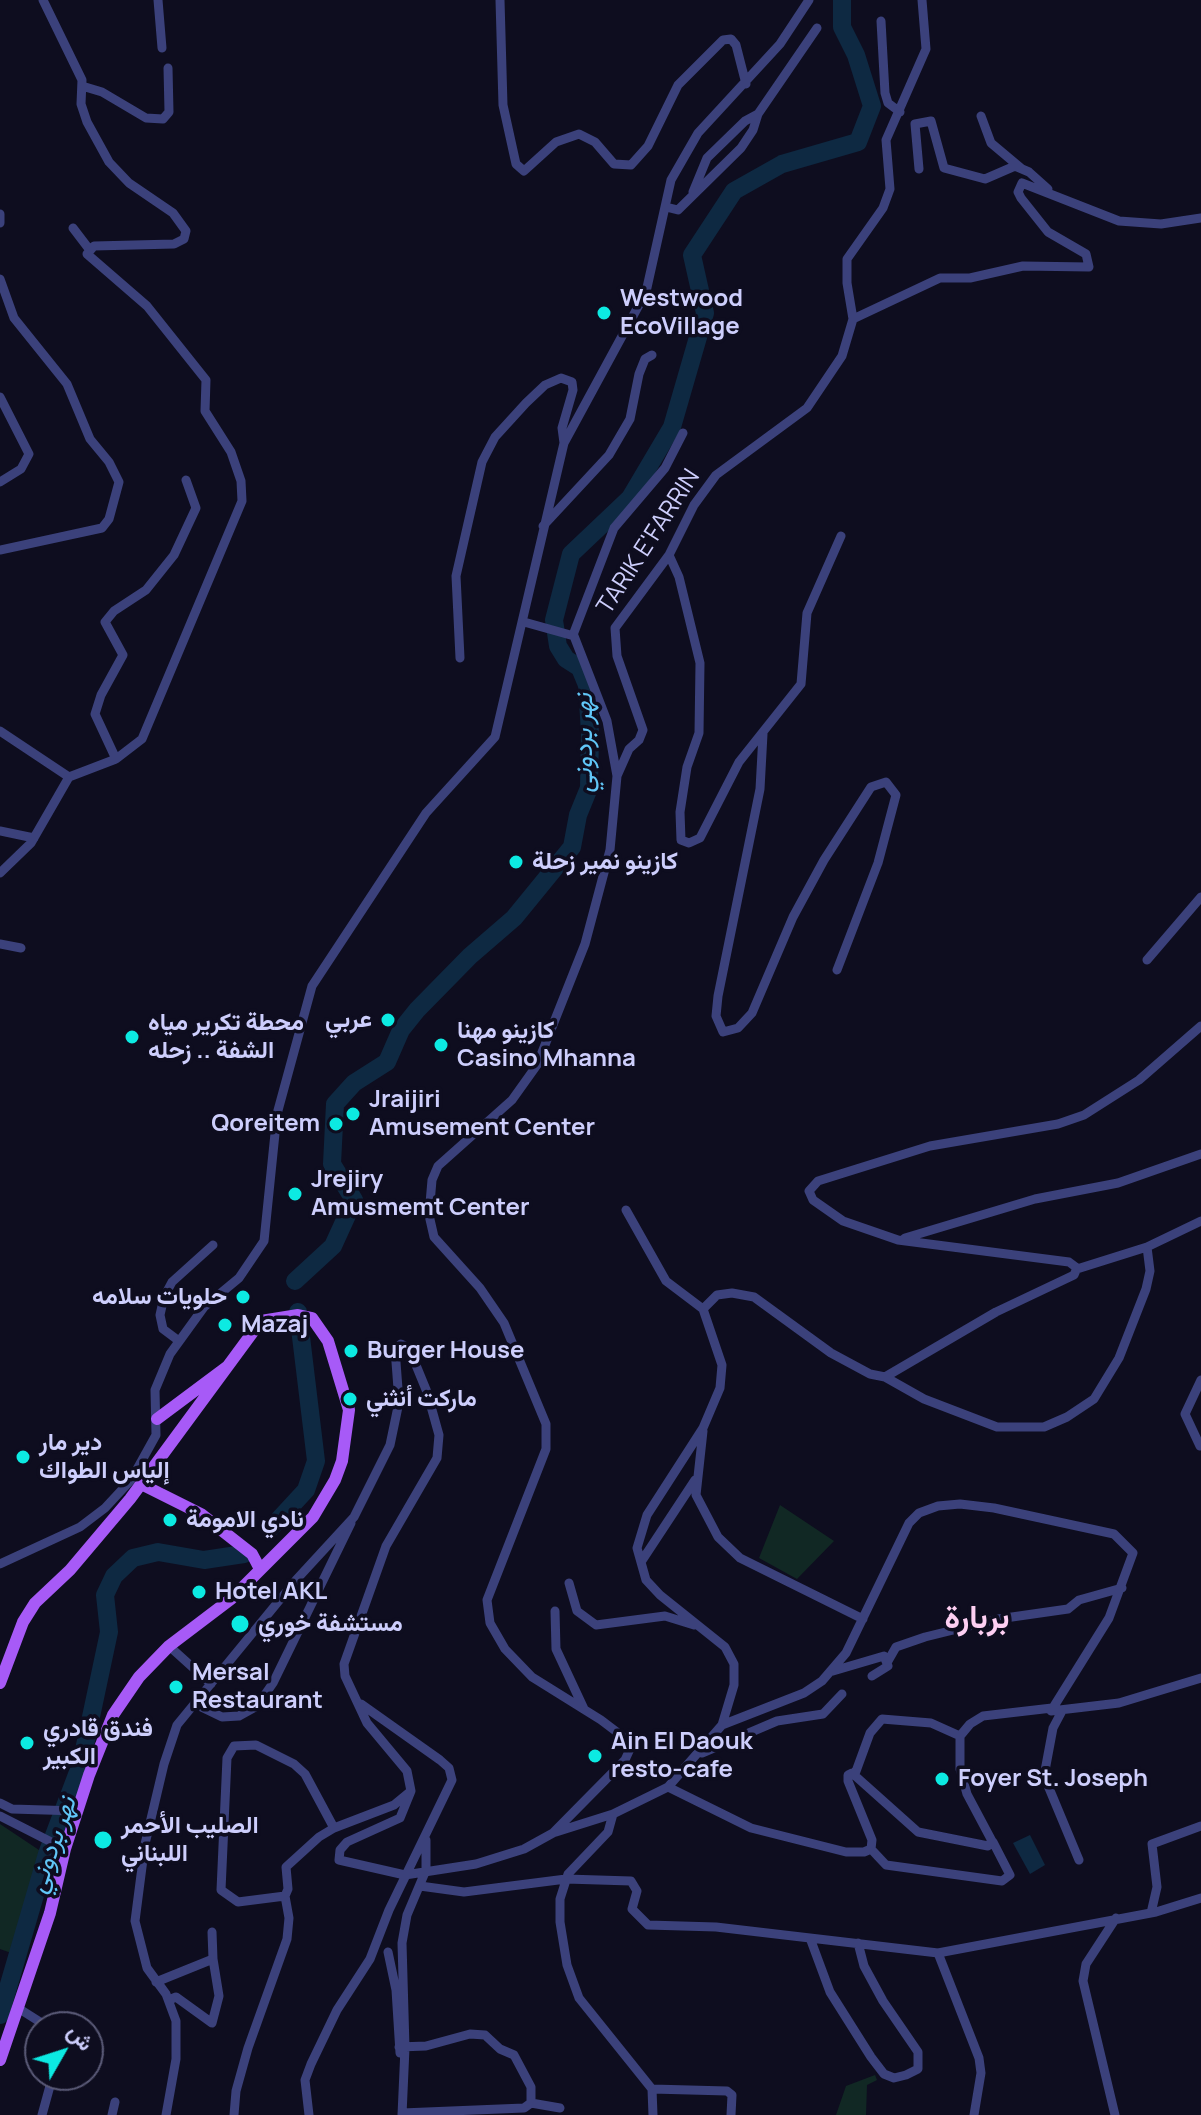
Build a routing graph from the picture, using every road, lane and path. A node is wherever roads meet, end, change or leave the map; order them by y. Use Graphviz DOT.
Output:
graph roads {
  1 [pos="43,0"];
  2 [pos="158,0"];
  3 [pos="500,0"];
  4 [pos="809,0"];
  5 [pos="922,0"];
  6 [pos="881,21"];
  7 [pos="817,28"];
  8 [pos="162,48"];
  9 [pos="168,68"];
  10 [pos="746,84"];
  11 [pos="82,86"];
  12 [pos="900,112"];
  13 [pos="758,114"];
  14 [pos="981,116"];
  15 [pos="919,169"];
  16 [pos="1022,169"];
  17 [pos="692,195"];
  18 [pos="1056,197"];
  19 [pos="666,207"];
  20 [pos="0,214"];
  21 [pos="1201,218"];
  22 [pos="0,223"];
  23 [pos="73,228"];
  24 [pos="89,249"];
  25 [pos="0,279"];
  26 [pos="853,319"];
  27 [pos="652,355"];
  28 [pos="0,397"];
  29 [pos="683,433"];
  30 [pos="564,443"];
  31 [pos="186,480"];
  32 [pos="0,482"];
  33 [pos="543,526"];
  34 [pos="841,536"];
  35 [pos="0,550"];
  36 [pos="669,555"];
  37 [pos="524,622"];
  38 [pos="567,632"];
  39 [pos="460,658"];
  40 [pos="0,731"];
  41 [pos="763,734"];
  42 [pos="614,743"];
  43 [pos="631,746"];
  44 [pos="116,759"];
  45 [pos="617,776"];
  46 [pos="69,777"];
  47 [pos="0,831"];
  48 [pos="34,838"];
  49 [pos="0,873"];
  50 [pos="1201,897"];
  51 [pos="0,944"];
  52 [pos="21,948"];
  53 [pos="1147,960"];
  54 [pos="837,970"];
  55 [pos="1201,1026"];
  56 [pos="1201,1154"];
  57 [pos="626,1210"];
  58 [pos="1201,1221"];
  59 [pos="898,1240"];
  60 [pos="213,1245"];
  61 [pos="1147,1247"];
  62 [pos="1077,1269"];
  63 [pos="703,1309"];
  64 [pos="179,1341"];
  65 [pos="234,1363"];
  66 [pos="885,1377"];
  67 [pos="1201,1380"];
  68 [pos="157,1419"];
  69 [pos="703,1428"];
  70 [pos="1200,1446"];
  71 [pos="695,1480"];
  72 [pos="136,1482"];
  73 [pos="354,1517"];
  74 [pos="641,1562"];
  75 [pos="0,1564"];
  76 [pos="260,1569"];
  77 [pos="569,1583"];
  78 [pos="1122,1588"];
  79 [pos="555,1611"];
  80 [pos="863,1619"];
  81 [pos="702,1628"];
  82 [pos="169,1646"];
  83 [pos="888,1661"];
  84 [pos="830,1672"];
  85 [pos="872,1676"];
  86 [pos="1201,1678"];
  87 [pos="0,1683"];
  88 [pos="211,1684"];
  89 [pos="842,1694"];
  90 [pos="195,1704"];
  91 [pos="361,1704"];
  92 [pos="1057,1709"];
  93 [pos="585,1712"];
  94 [pos="722,1725"];
  95 [pos="960,1736"];
  96 [pos="697,1755"];
  97 [pos="855,1774"];
  98 [pos="668,1787"];
  99 [pos="411,1791"];
  100 [pos="0,1803"];
  101 [pos="39,1809"];
  102 [pos="73,1811"];
  103 [pos="613,1814"];
  104 [pos="0,1816"];
  105 [pos="1201,1826"];
  106 [pos="334,1828"];
  107 [pos="35,1832"];
  108 [pos="553,1833"];
  109 [pos="426,1840"];
  110 [pos="993,1842"];
  111 [pos="62,1848"];
  112 [pos="871,1849"];
  113 [pos="1079,1860"];
  114 [pos="426,1870"];
  115 [pos="405,1875"];
  116 [pos="566,1879"];
  117 [pos="420,1886"];
  118 [pos="285,1896"];
  119 [pos="1201,1898"];
  120 [pos="389,1910"];
  121 [pos="1151,1913"];
  122 [pos="407,1915"];
  123 [pos="1116,1918"];
  124 [pos="212,1932"];
  125 [pos="810,1938"];
  126 [pos="858,1943"];
  127 [pos="376,1944"];
  128 [pos="402,1946"];
  129 [pos="388,1952"];
  130 [pos="938,1953"];
  131 [pos="213,1959"];
  132 [pos="156,1982"];
  133 [pos="169,2000"];
  134 [pos="18,2008"];
  135 [pos="24,2012"];
  136 [pos="402,2048"];
  137 [pos="0,2060"];
  138 [pos="652,2089"];
  139 [pos="49,2091"];
  140 [pos="115,2102"];
  141 [pos="531,2103"];
  142 [pos="560,2108"];
  143 [pos="402,2114"];
  144 [pos="42,2115"];
  145 [pos="112,2115"];
  146 [pos="166,2115"];
  147 [pos="234,2115"];
  148 [pos="309,2115"];
  149 [pos="653,2115"];
  150 [pos="731,2115"];
  151 [pos="974,2115"];
  152 [pos="1115,2115"];
  1 -- 11 [label="street"];
  2 -- 8 [label="street"];
  3 -- 10 [label="street"];
  4 -- 10 [label="street"];
  5 -- 12 [label="street, TARIK E'FARRIN"];
  6 -- 12 [label="street"];
  7 -- 13 [label="street"];
  9 -- 11 [label="street"];
  10 -- 19 [label="street"];
  11 -- 24 [label="street"];
  12 -- 26 [label="street, TARIK E'FARRIN"];
  13 -- 17 [label="street"];
  13 -- 17 [label="street"];
  14 -- 16 [label="street"];
  15 -- 16 [label="street"];
  16 -- 18 [label="street"];
  17 -- 19 [label="street"];
  18 -- 21 [label="street"];
  18 -- 26 [label="street"];
  19 -- 30 [label="street"];
  20 -- 22 [label="street"];
  23 -- 24 [label="street"];
  24 -- 44 [label="street"];
  25 -- 35 [label="street"];
  26 -- 36 [label="street, TARIK E'FARRIN"];
  27 -- 33 [label="street"];
  28 -- 32 [label="street"];
  29 -- 38 [label="street"];
  30 -- 33 [label="street"];
  30 -- 39 [label="street"];
  31 -- 44 [label="street"];
  33 -- 37 [label="street"];
  34 -- 41 [label="street"];
  36 -- 41 [label="street"];
  36 -- 43 [label="street, TARIK E'FARRIN"];
  37 -- 38 [label="street"];
  37 -- 64 [label="street"];
  38 -- 42 [label="street"];
  40 -- 46 [label="street"];
  41 -- 54 [label="street"];
  42 -- 43 [label="street"];
  42 -- 45 [label="street"];
  43 -- 45 [label="street"];
  44 -- 46 [label="street"];
  45 -- 93 [label="street"];
  46 -- 48 [label="street"];
  47 -- 48 [label="street"];
  48 -- 49 [label="street"];
  50 -- 53 [label="street"];
  51 -- 52 [label="street"];
  55 -- 59 [label="street"];
  56 -- 59 [label="street"];
  57 -- 63 [label="street"];
  58 -- 61 [label="street"];
  59 -- 62 [label="street"];
  60 -- 64 [label="street"];
  61 -- 62 [label="street"];
  61 -- 66 [label="street"];
  62 -- 66 [label="street"];
  63 -- 66 [label="street"];
  63 -- 69 [label="street"];
  64 -- 68 [label="street"];
  65 -- 68 [label="main road"];
  65 -- 72 [label="main road"];
  65 -- 76 [label="main road"];
  67 -- 70 [label="street"];
  68 -- 72 [label="street"];
  69 -- 71 [label="street"];
  69 -- 74 [label="street"];
  71 -- 74 [label="street"];
  71 -- 80 [label="street"];
  72 -- 75 [label="street"];
  72 -- 76 [label="main road"];
  72 -- 87 [label="main road"];
  73 -- 88 [label="street"];
  73 -- 90 [label="street"];
  73 -- 91 [label="street"];
  74 -- 81 [label="street"];
  76 -- 82 [label="main road"];
  77 -- 81 [label="street"];
  78 -- 80 [label="street"];
  78 -- 83 [label="street"];
  78 -- 92 [label="street"];
  79 -- 93 [label="street"];
  80 -- 84 [label="street"];
  81 -- 94 [label="street"];
  82 -- 88 [label="street"];
  82 -- 102 [label="main road"];
  83 -- 84 [label="street"];
  83 -- 85 [label="street"];
  84 -- 94 [label="street"];
  86 -- 92 [label="street"];
  88 -- 90 [label="street"];
  89 -- 96 [label="street"];
  90 -- 132 [label="street"];
  91 -- 99 [label="street"];
  91 -- 109 [label="street"];
  92 -- 95 [label="street"];
  92 -- 113 [label="street"];
  93 -- 108 [label="street"];
  94 -- 96 [label="street"];
  95 -- 97 [label="street"];
  95 -- 110 [label="street"];
  96 -- 98 [label="street"];
  97 -- 110 [label="street"];
  97 -- 112 [label="street"];
  98 -- 103 [label="street"];
  98 -- 112 [label="street"];
  99 -- 106 [label="street"];
  99 -- 115 [label="street"];
  100 -- 101 [label="street"];
  101 -- 102 [label="street"];
  101 -- 107 [label="street"];
  102 -- 111 [label="main road"];
  103 -- 108 [label="street"];
  103 -- 116 [label="street"];
  104 -- 107 [label="street"];
  105 -- 121 [label="street"];
  106 -- 118 [label="street"];
  106 -- 118 [label="street"];
  107 -- 111 [label="street"];
  108 -- 114 [label="street"];
  109 -- 114 [label="street"];
  109 -- 115 [label="street"];
  110 -- 112 [label="street"];
  111 -- 134 [label="main road"];
  114 -- 115 [label="street"];
  114 -- 117 [label="street"];
  115 -- 120 [label="street"];
  116 -- 117 [label="street"];
  116 -- 125 [label="street"];
  116 -- 138 [label="street"];
  117 -- 122 [label="street"];
  118 -- 147 [label="street"];
  119 -- 121 [label="street"];
  120 -- 122 [label="street"];
  120 -- 127 [label="street"];
  121 -- 123 [label="street"];
  122 -- 128 [label="street"];
  123 -- 130 [label="street"];
  123 -- 152 [label="street"];
  124 -- 131 [label="street"];
  125 -- 126 [label="street"];
  125 -- 126 [label="street"];
  126 -- 130 [label="street"];
  127 -- 129 [label="street"];
  127 -- 148 [label="street"];
  128 -- 129 [label="street"];
  128 -- 136 [label="street"];
  129 -- 136 [label="street"];
  130 -- 151 [label="street"];
  131 -- 132 [label="street"];
  131 -- 133 [label="street"];
  132 -- 133 [label="street"];
  133 -- 146 [label="street"];
  134 -- 135 [label="street"];
  134 -- 137 [label="main road"];
  136 -- 141 [label="street"];
  136 -- 143 [label="street"];
  138 -- 149 [label="street"];
  138 -- 150 [label="street"];
  139 -- 144 [label="street"];
  140 -- 145 [label="street"];
  141 -- 142 [label="street"];
  141 -- 143 [label="street"];
}
